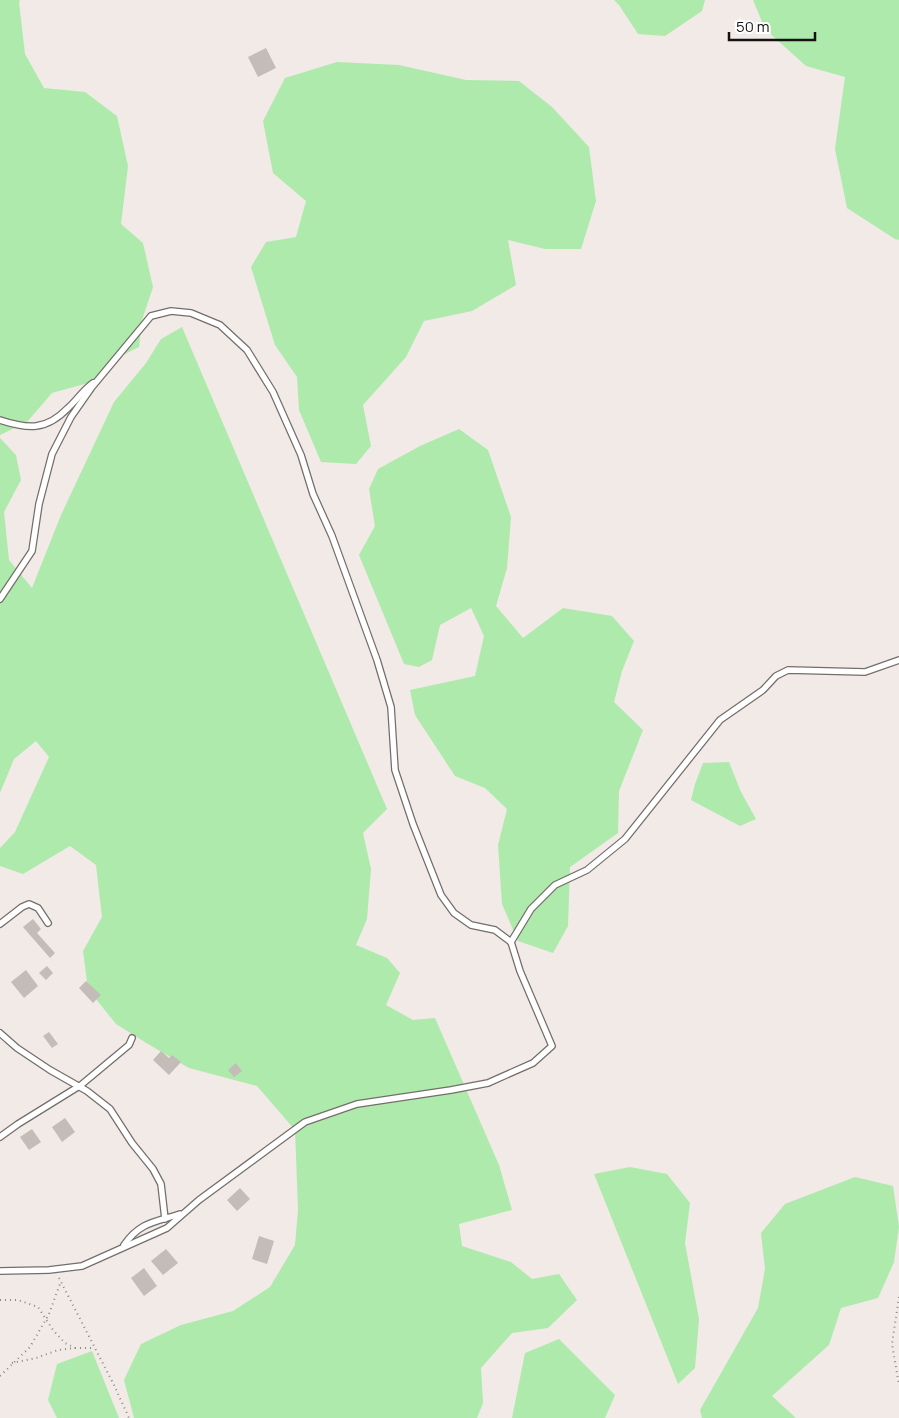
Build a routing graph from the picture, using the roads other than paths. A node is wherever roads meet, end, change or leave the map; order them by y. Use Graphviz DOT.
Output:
graph roads {
  1 [pos="98,378"];
  2 [pos="0,420"];
  3 [pos="0,599"];
  4 [pos="899,660"];
  5 [pos="48,923"];
  6 [pos="0,924"];
  7 [pos="511,942"];
  8 [pos="0,1033"];
  9 [pos="132,1038"];
  10 [pos="78,1087"];
  11 [pos="0,1137"];
  12 [pos="184,1213"];
  13 [pos="165,1219"];
  14 [pos="123,1246"];
  15 [pos="0,1271"];
  1 -- 2 [label="lane"];
  1 -- 3 [label="lane"];
  1 -- 7 [label="lane"];
  4 -- 7 [label="lane"];
  5 -- 6 [label="lane"];
  7 -- 12 [label="lane"];
  8 -- 10 [label="lane"];
  9 -- 10 [label="lane"];
  10 -- 11 [label="lane"];
  10 -- 13 [label="lane"];
  12 -- 13 [label="lane"];
  12 -- 14 [label="lane"];
  13 -- 14 [label="lane"];
  14 -- 15 [label="lane"];
}
